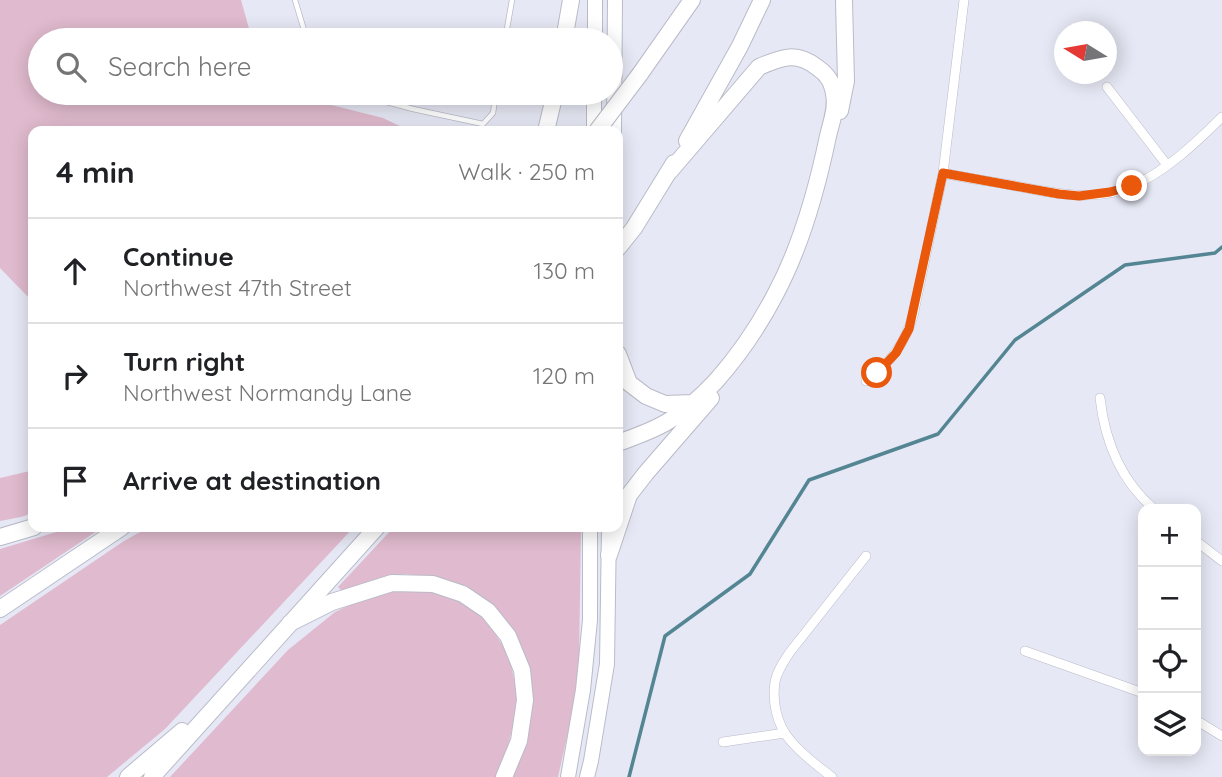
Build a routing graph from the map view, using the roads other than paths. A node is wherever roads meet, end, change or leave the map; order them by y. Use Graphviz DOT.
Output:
graph roads {
  1 [pos="295,0"];
  2 [pos="512,0"];
  3 [pos="571,0"];
  4 [pos="595,0"];
  5 [pos="615,0"];
  6 [pos="692,0"];
  7 [pos="762,0"];
  8 [pos="844,0"];
  9 [pos="964,0"];
  10 [pos="303,28"];
  11 [pos="507,28"];
  12 [pos="566,28"];
  13 [pos="595,28"];
  14 [pos="615,28"];
  15 [pos="1107,87"];
  16 [pos="623,96"];
  17 [pos="398,105"];
  18 [pos="494,105"];
  19 [pos="552,105"];
  20 [pos="595,105"];
  21 [pos="614,105"];
  22 [pos="616,105"];
  23 [pos="1222,117"];
  24 [pos="547,126"];
  25 [pos="596,126"];
  26 [pos="600,126"];
  27 [pos="614,126"];
  28 [pos="1167,165"];
  29 [pos="670,171"];
  30 [pos="943,173"];
  31 [pos="623,242"];
  32 [pos="623,367"];
  33 [pos="866,380"];
  34 [pos="1100,398"];
  35 [pos="693,403"];
  36 [pos="623,441"];
  37 [pos="1149,504"];
  38 [pos="623,513"];
  39 [pos="28,529"];
  40 [pos="115,532"];
  41 [pos="372,532"];
  42 [pos="590,532"];
  43 [pos="609,532"];
  44 [pos="617,532"];
  45 [pos="0,537"];
  46 [pos="1201,545"];
  47 [pos="609,555"];
  48 [pos="866,556"];
  49 [pos="1222,561"];
  50 [pos="0,609"];
  51 [pos="290,623"];
  52 [pos="1025,651"];
  53 [pos="229,691"];
  54 [pos="1138,691"];
  55 [pos="1201,722"];
  56 [pos="1220,731"];
  57 [pos="785,733"];
  58 [pos="723,742"];
  59 [pos="128,777"];
  60 [pos="152,777"];
  61 [pos="504,777"];
  62 [pos="568,777"];
  63 [pos="587,777"];
  64 [pos="832,777"];
  1 -- 10 [label="lane"];
  2 -- 11 [label="lane"];
  3 -- 12 [label="highway"];
  4 -- 13 [label="main road"];
  5 -- 14 [label="main road"];
  6 -- 16 [label="highway, bridge"];
  7 -- 29 [label="highway"];
  8 -- 38 [label="highway"];
  9 -- 30 [label="street"];
  15 -- 28 [label="street"];
  17 -- 18 [label="lane"];
  19 -- 24 [label="highway"];
  20 -- 25 [label="main road"];
  21 -- 27 [label="main road"];
  22 -- 26 [label="highway, bridge"];
  23 -- 28 [label="street"];
  28 -- 30 [label="street"];
  29 -- 31 [label="highway"];
  29 -- 35 [label="highway"];
  30 -- 33 [label="street"];
  32 -- 35 [label="highway"];
  34 -- 37 [label="street"];
  35 -- 36 [label="highway"];
  39 -- 45 [label="highway"];
  40 -- 50 [label="highway"];
  41 -- 51 [label="highway"];
  42 -- 62 [label="main road"];
  43 -- 47 [label="main road"];
  44 -- 47 [label="highway"];
  46 -- 49 [label="street"];
  47 -- 63 [label="main road"];
  48 -- 57 [label="street"];
  51 -- 53 [label="highway"];
  51 -- 61 [label="highway"];
  52 -- 54 [label="street"];
  53 -- 59 [label="highway"];
  53 -- 60 [label="highway"];
  55 -- 56 [label="street"];
  57 -- 58 [label="street"];
  57 -- 64 [label="street"];
}
